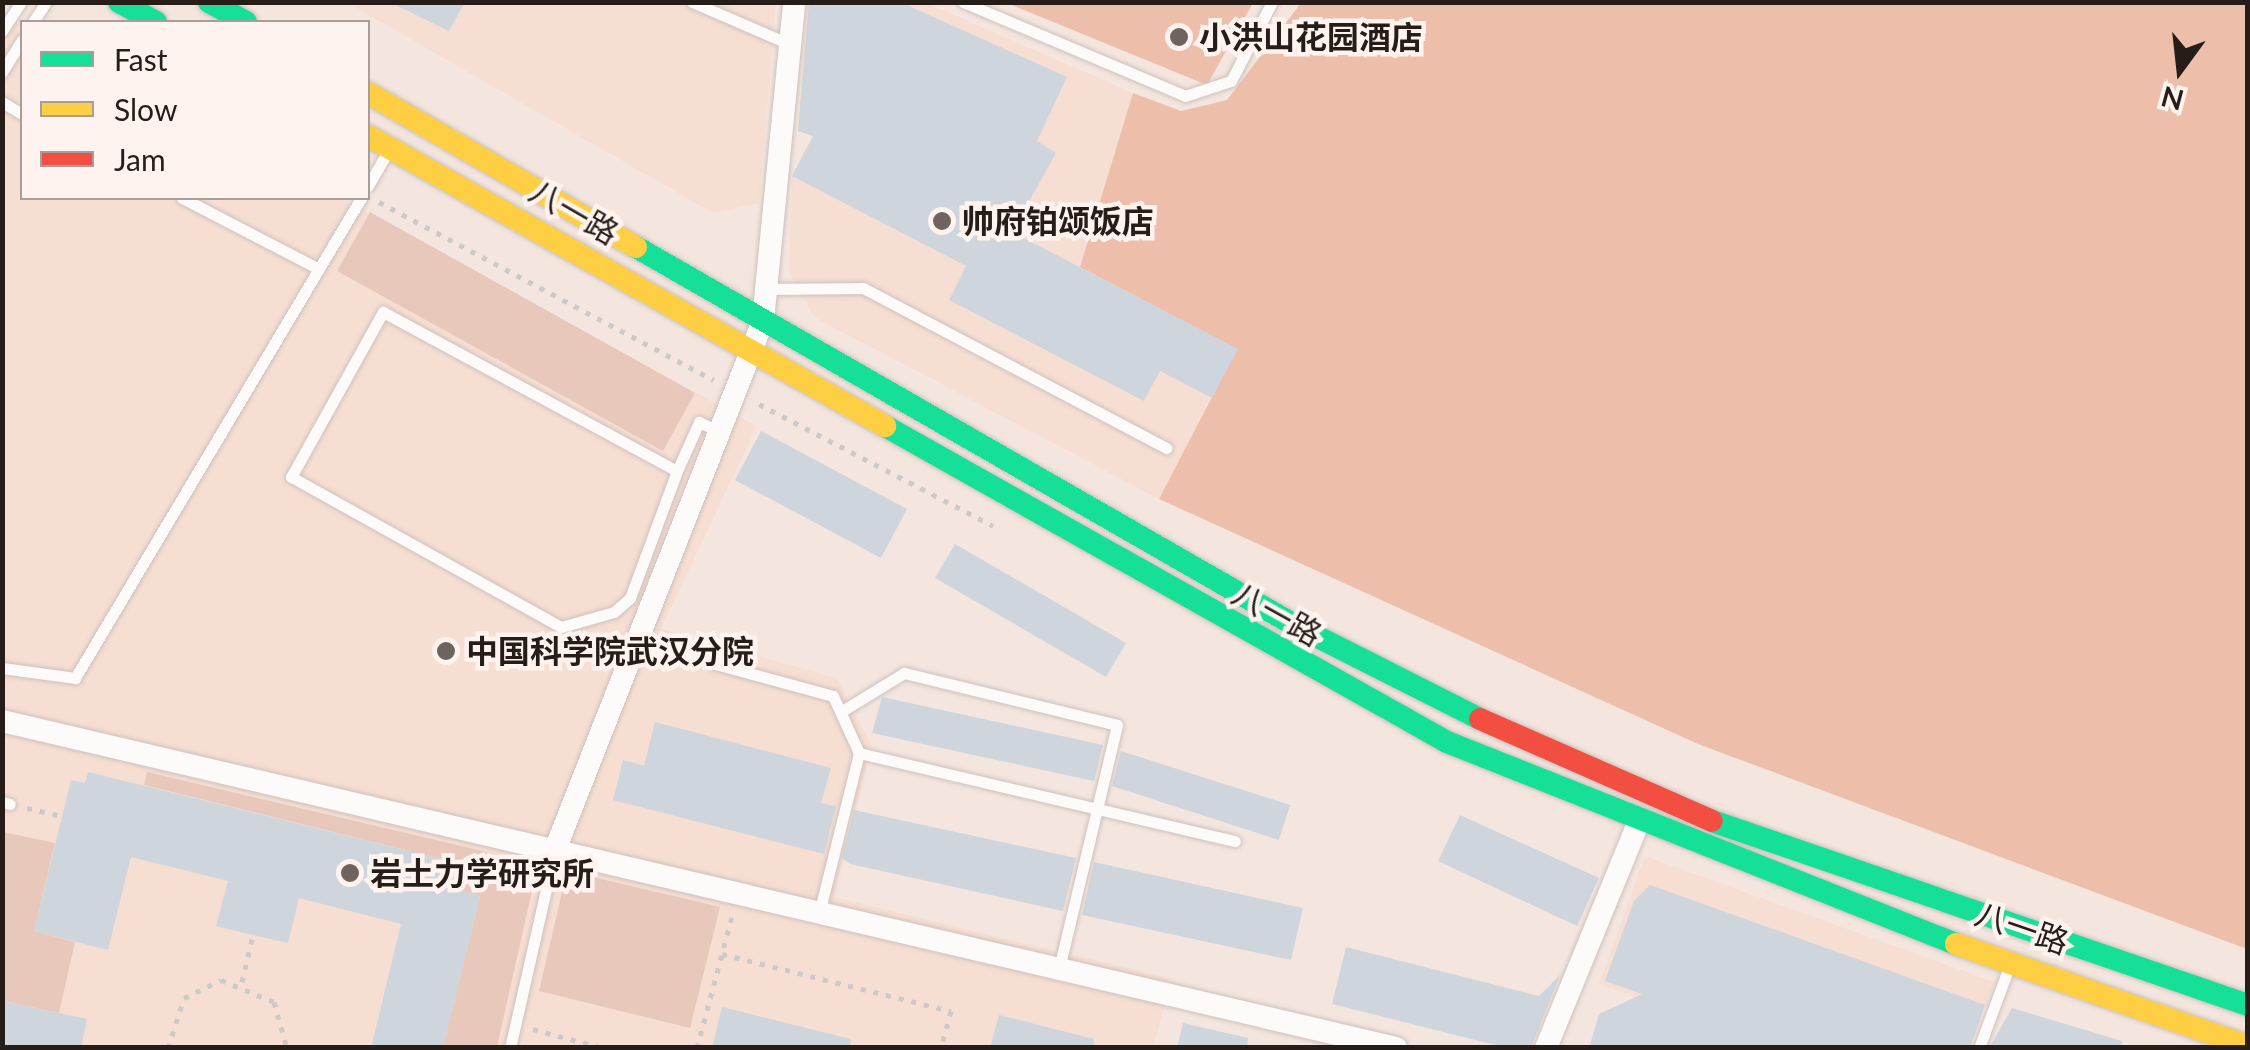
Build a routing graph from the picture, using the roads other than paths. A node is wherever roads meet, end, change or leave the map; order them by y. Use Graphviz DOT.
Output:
graph roads {
  1 [pos="20,2"];
  2 [pos="119,2"];
  3 [pos="210,2"];
  4 [pos="692,2"];
  5 [pos="794,2"];
  6 [pos="963,2"];
  7 [pos="1272,2"];
  8 [pos="152,20"];
  9 [pos="242,20"];
  10 [pos="2,30"];
  11 [pos="20,43"];
  12 [pos="789,44"];
  13 [pos="2,72"];
  14 [pos="370,94"];
  15 [pos="370,137"];
  16 [pos="390,148"];
  17 [pos="370,183"];
  18 [pos="186,200"];
  19 [pos="360,200"];
  20 [pos="319,269"];
  21 [pos="768,289"];
  22 [pos="763,321"];
  23 [pos="754,350"];
  24 [pos="723,433"];
  25 [pos="1166,448"];
  26 [pos="677,471"];
  27 [pos="638,644"];
  28 [pos="2,668"];
  29 [pos="842,711"];
  30 [pos="2,721"];
  31 [pos="859,753"];
  32 [pos="1097,808"];
  33 [pos="1638,826"];
  34 [pos="1235,841"];
  35 [pos="554,850"];
  36 [pos="819,912"];
  37 [pos="2011,963"];
  38 [pos="1059,969"];
  39 [pos="2248,1005"];
  40 [pos="1327,1040"];
  41 [pos="2248,1046"];
  42 [pos="510,1048"];
  43 [pos="1396,1048"];
  44 [pos="1546,1048"];
  45 [pos="1979,1048"];
  1 -- 10 [label="lane"];
  2 -- 8 [label="main road"];
  3 -- 9 [label="main road"];
  4 -- 12 [label="lane"];
  5 -- 12 [label="street"];
  6 -- 7 [label="lane"];
  11 -- 13 [label="lane"];
  12 -- 21 [label="street"];
  14 -- 22 [label="main road, 八一路"];
  15 -- 16 [label="main road, 八一路"];
  16 -- 17 [label="lane"];
  16 -- 23 [label="main road, 八一路"];
  18 -- 20 [label="lane"];
  19 -- 20 [label="lane"];
  20 -- 28 [label="lane"];
  21 -- 22 [label="street"];
  21 -- 25 [label="lane"];
  22 -- 23 [label="street"];
  22 -- 39 [label="main road, 八一路"];
  23 -- 24 [label="street"];
  23 -- 33 [label="main road, 八一路"];
  24 -- 26 [label="lane"];
  24 -- 27 [label="street"];
  26 -- 26 [label="lane"];
  27 -- 29 [label="lane"];
  27 -- 35 [label="street"];
  29 -- 31 [label="lane"];
  29 -- 32 [label="lane"];
  30 -- 35 [label="street"];
  31 -- 32 [label="lane"];
  31 -- 36 [label="lane"];
  32 -- 34 [label="lane"];
  32 -- 38 [label="lane"];
  33 -- 37 [label="main road, 八一路"];
  33 -- 44 [label="street"];
  35 -- 36 [label="street"];
  35 -- 42 [label="lane"];
  36 -- 38 [label="street"];
  37 -- 41 [label="main road, 八一路"];
  37 -- 45 [label="lane"];
  38 -- 40 [label="street"];
  40 -- 43 [label="street"];
}
